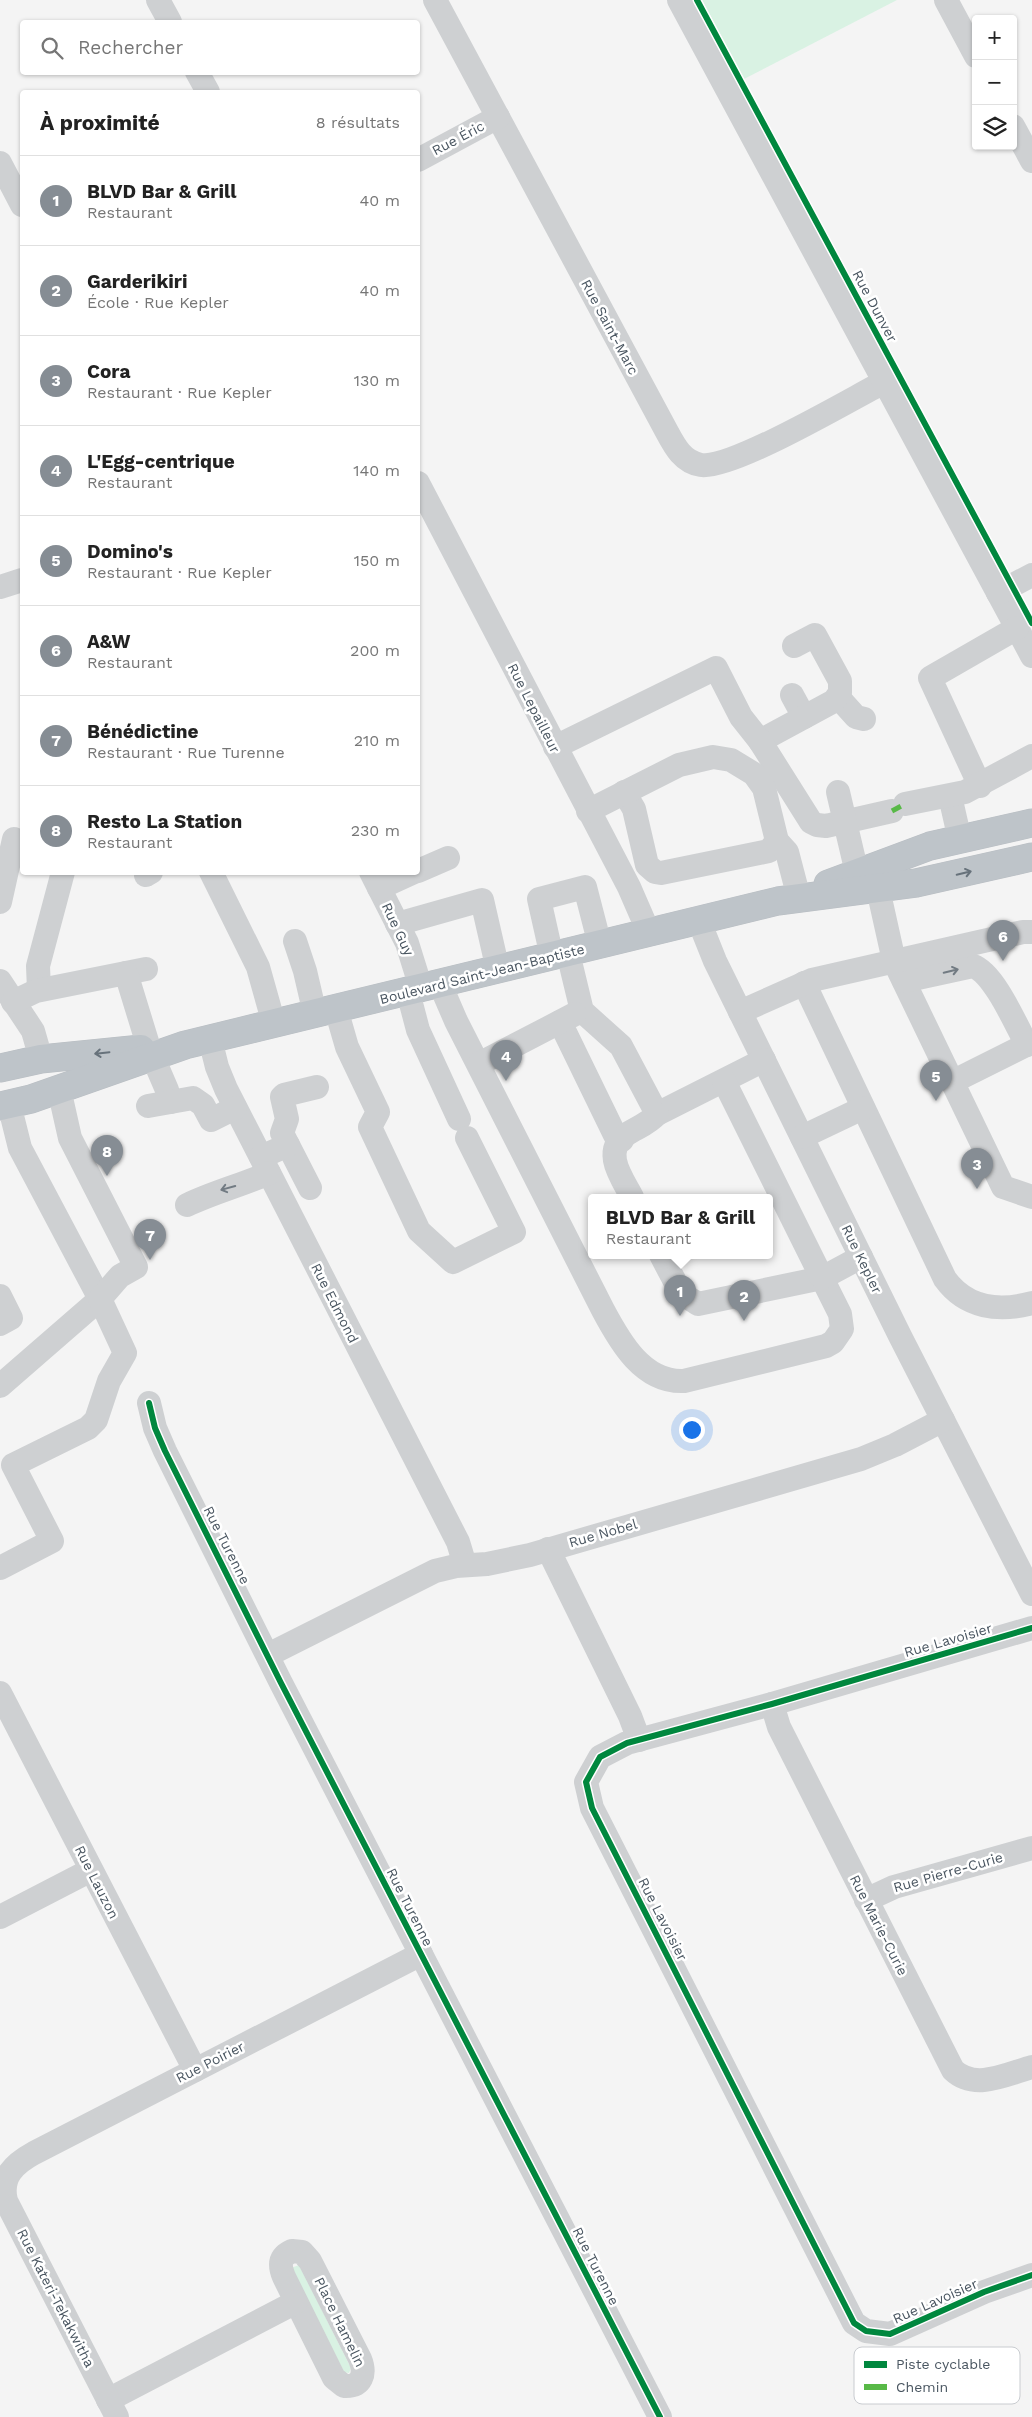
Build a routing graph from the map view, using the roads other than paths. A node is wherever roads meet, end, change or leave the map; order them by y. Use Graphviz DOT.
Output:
graph roads {
  1 [pos="158,0"];
  2 [pos="435,0"];
  3 [pos="679,0"];
  4 [pos="946,0"];
  5 [pos="169,20"];
  6 [pos="972,49"];
  7 [pos="200,75"];
  8 [pos="207,90"];
  9 [pos="498,117"];
  10 [pos="1017,133"];
  11 [pos="420,159"];
  12 [pos="1032,161"];
  13 [pos="0,163"];
  14 [pos="20,201"];
  15 [pos="884,382"];
  16 [pos="420,487"];
  17 [pos="1032,575"];
  18 [pos="20,581"];
  19 [pos="0,587"];
  20 [pos="998,593"];
  21 [pos="1026,641"];
  22 [pos="794,646"];
  23 [pos="792,695"];
  24 [pos="838,697"];
  25 [pos="804,717"];
  26 [pos="864,719"];
  27 [pos="760,741"];
  28 [pos="555,747"];
  29 [pos="1032,756"];
  30 [pos="980,786"];
  31 [pos="624,792"];
  32 [pos="838,792"];
  33 [pos="950,796"];
  34 [pos="588,811"];
  35 [pos="845,822"];
  36 [pos="1032,823"];
  37 [pos="12,839"];
  38 [pos="960,840"];
  39 [pos="778,841"];
  40 [pos="448,858"];
  41 [pos="1032,858"];
  42 [pos="420,870"];
  43 [pos="62,875"];
  44 [pos="212,875"];
  45 [pos="401,875"];
  46 [pos="375,880"];
  47 [pos="867,880"];
  48 [pos="791,898"];
  49 [pos="0,902"];
  50 [pos="699,921"];
  51 [pos="397,924"];
  52 [pos="1032,932"];
  53 [pos="650,933"];
  54 [pos="295,941"];
  55 [pos="600,945"];
  56 [pos="560,955"];
  57 [pos="498,970"];
  58 [pos="899,971"];
  59 [pos="804,983"];
  60 [pos="423,988"];
  61 [pos="4,989"];
  62 [pos="39,990"];
  63 [pos="582,1010"];
  64 [pos="326,1012"];
  65 [pos="740,1012"];
  66 [pos="560,1022"];
  67 [pos="274,1024"];
  68 [pos="198,1042"];
  69 [pos="1029,1044"];
  70 [pos="0,1050"];
  71 [pos="151,1052"];
  72 [pos="41,1059"];
  73 [pos="764,1060"];
  74 [pos="479,1064"];
  75 [pos="0,1068"];
  76 [pos="724,1081"];
  77 [pos="952,1082"];
  78 [pos="317,1086"];
  79 [pos="59,1089"];
  80 [pos="4,1105"];
  81 [pos="235,1108"];
  82 [pos="863,1108"];
  83 [pos="657,1114"];
  84 [pos="802,1137"];
  85 [pos="622,1140"];
  86 [pos="8,1141"];
  87 [pos="288,1145"];
  88 [pos="265,1165"];
  89 [pos="310,1188"];
  90 [pos="631,1194"];
  91 [pos="1032,1197"];
  92 [pos="187,1205"];
  93 [pos="861,1257"];
  94 [pos="663,1259"];
  95 [pos="822,1278"];
  96 [pos="0,1296"];
  97 [pos="100,1299"];
  98 [pos="1032,1303"];
  99 [pos="0,1324"];
  100 [pos="0,1386"];
  101 [pos="148,1403"];
  102 [pos="943,1420"];
  103 [pos="548,1549"];
  104 [pos="465,1565"];
  105 [pos="0,1568"];
  106 [pos="1032,1594"];
  107 [pos="1032,1628"];
  108 [pos="268,1655"];
  109 [pos="0,1693"];
  110 [pos="772,1704"];
  111 [pos="638,1740"];
  112 [pos="1032,1848"];
  113 [pos="92,1870"];
  114 [pos="866,1900"];
  115 [pos="0,1917"];
  116 [pos="421,1954"];
  117 [pos="1032,2067"];
  118 [pos="196,2070"];
  119 [pos="5,2177"];
  120 [pos="1032,2275"];
  121 [pos="296,2302"];
  122 [pos="113,2408"];
  123 [pos="660,2417"];
  1 -- 5 [label="street"];
  2 -- 9 [label="street, Rue Saint-Marc"];
  3 -- 15 [label="street, Rue Dunver"];
  4 -- 6 [label="street"];
  7 -- 8 [label="street"];
  9 -- 11 [label="street, Rue Éric"];
  9 -- 15 [label="street, Rue Saint-Marc"];
  10 -- 12 [label="street"];
  13 -- 14 [label="street"];
  15 -- 20 [label="street, Rue Dunver"];
  16 -- 28 [label="street, Rue Lepailleur"];
  17 -- 20 [label="street"];
  18 -- 19 [label="street"];
  20 -- 21 [label="street, Rue Dunver"];
  21 -- 30 [label="street"];
  22 -- 24 [label="street"];
  23 -- 25 [label="street"];
  24 -- 25 [label="street"];
  24 -- 26 [label="street"];
  25 -- 27 [label="street"];
  27 -- 28 [label="street"];
  27 -- 35 [label="street"];
  28 -- 34 [label="street, Rue Lepailleur"];
  29 -- 30 [label="street"];
  30 -- 33 [label="street"];
  31 -- 34 [label="street"];
  31 -- 39 [label="street"];
  31 -- 39 [label="street"];
  32 -- 35 [label="street"];
  33 -- 35 [label="street"];
  33 -- 38 [label="street"];
  34 -- 53 [label="street, Rue Lepailleur"];
  35 -- 47 [label="street"];
  36 -- 38 [label="highway, Boulevard Saint-Jean-Baptiste"];
  37 -- 49 [label="street"];
  38 -- 47 [label="highway, Boulevard Saint-Jean-Baptiste"];
  39 -- 48 [label="street"];
  40 -- 42 [label="street"];
  47 -- 41 [label="highway, Boulevard Saint-Jean-Baptiste, one-way"];
  43 -- 62 [label="street"];
  44 -- 67 [label="street"];
  45 -- 46 [label="street"];
  46 -- 51 [label="street, Rue Guy"];
  47 -- 48 [label="highway, Boulevard Saint-Jean-Baptiste"];
  47 -- 58 [label="street"];
  48 -- 50 [label="highway, Boulevard Saint-Jean-Baptiste"];
  50 -- 53 [label="highway, Boulevard Saint-Jean-Baptiste"];
  50 -- 65 [label="street, Rue Kepler"];
  51 -- 57 [label="street"];
  51 -- 60 [label="street, Rue Guy"];
  52 -- 58 [label="street"];
  53 -- 55 [label="highway, Boulevard Saint-Jean-Baptiste"];
  54 -- 64 [label="street"];
  55 -- 56 [label="highway, Boulevard Saint-Jean-Baptiste"];
  55 -- 56 [label="street"];
  56 -- 57 [label="highway, Boulevard Saint-Jean-Baptiste"];
  56 -- 63 [label="street"];
  57 -- 60 [label="highway, Boulevard Saint-Jean-Baptiste"];
  58 -- 59 [label="street"];
  58 -- 69 [label="street, one-way"];
  58 -- 77 [label="street"];
  59 -- 65 [label="street"];
  59 -- 82 [label="street"];
  60 -- 64 [label="highway, Boulevard Saint-Jean-Baptiste"];
  60 -- 64 [label="street"];
  60 -- 74 [label="street"];
  61 -- 62 [label="street"];
  61 -- 72 [label="street"];
  62 -- 71 [label="street"];
  63 -- 66 [label="street"];
  63 -- 83 [label="street"];
  64 -- 67 [label="highway, Boulevard Saint-Jean-Baptiste"];
  65 -- 73 [label="street, Rue Kepler"];
  66 -- 74 [label="street"];
  66 -- 85 [label="street"];
  67 -- 68 [label="highway, Boulevard Saint-Jean-Baptiste"];
  68 -- 71 [label="highway, Boulevard Saint-Jean-Baptiste"];
  68 -- 81 [label="street, Rue Edmond"];
  69 -- 77 [label="street"];
  70 -- 72 [label="highway"];
  71 -- 72 [label="highway, Boulevard Saint-Jean-Baptiste, one-way"];
  71 -- 79 [label="highway, Boulevard Saint-Jean-Baptiste"];
  71 -- 81 [label="street"];
  72 -- 75 [label="highway, Boulevard Saint-Jean-Baptiste"];
  73 -- 76 [label="street"];
  73 -- 84 [label="street, Rue Kepler"];
  74 -- 95 [label="street"];
  76 -- 83 [label="street"];
  76 -- 95 [label="street"];
  77 -- 91 [label="street"];
  78 -- 87 [label="street"];
  79 -- 80 [label="highway, Boulevard Saint-Jean-Baptiste"];
  79 -- 97 [label="street"];
  80 -- 86 [label="street"];
  81 -- 88 [label="street, Rue Edmond"];
  82 -- 84 [label="street"];
  82 -- 98 [label="street"];
  83 -- 85 [label="street"];
  84 -- 93 [label="street, Rue Kepler"];
  85 -- 90 [label="street"];
  86 -- 97 [label="street"];
  87 -- 88 [label="street"];
  87 -- 89 [label="street"];
  88 -- 92 [label="street, one-way"];
  88 -- 104 [label="street, Rue Edmond"];
  93 -- 95 [label="street"];
  93 -- 102 [label="street, Rue Kepler"];
  94 -- 95 [label="street"];
  96 -- 99 [label="street"];
  97 -- 100 [label="street"];
  97 -- 105 [label="street"];
  101 -- 108 [label="street, Rue Turenne"];
  102 -- 103 [label="street, Rue Nobel"];
  102 -- 106 [label="street, Rue Kepler"];
  103 -- 104 [label="street, Rue Nobel"];
  103 -- 111 [label="street"];
  104 -- 108 [label="street, Rue Nobel"];
  107 -- 110 [label="street, Rue Lavoisier"];
  108 -- 116 [label="street, Rue Turenne"];
  109 -- 113 [label="street, Rue Lauzon"];
  110 -- 111 [label="street, Rue Lavoisier"];
  110 -- 114 [label="street, Rue Marie-Curie"];
  111 -- 120 [label="street, Rue Lavoisier"];
  112 -- 114 [label="street, Rue Pierre-Curie"];
  113 -- 115 [label="street"];
  113 -- 118 [label="street, Rue Lauzon"];
  114 -- 117 [label="street, Rue Marie-Curie"];
  116 -- 118 [label="street, Rue Poirier"];
  116 -- 123 [label="street, Rue Turenne"];
  118 -- 119 [label="street, Rue Poirier"];
  119 -- 122 [label="street, Rue Kateri-Tekakwitha"];
  121 -- 121 [label="street, Place Hamelin"];
  121 -- 122 [label="street"];
}
